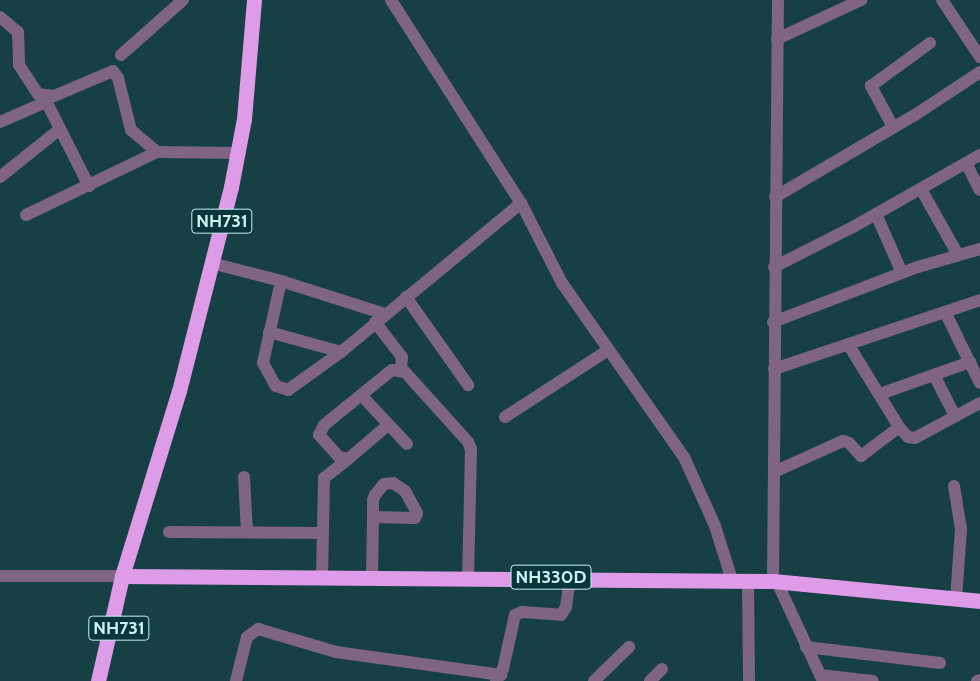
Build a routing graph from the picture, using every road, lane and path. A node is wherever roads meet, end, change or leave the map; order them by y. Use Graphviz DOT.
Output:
graph roads {
  1 [pos="183,0"];
  2 [pos="254,0"];
  3 [pos="391,0"];
  4 [pos="778,0"];
  5 [pos="861,0"];
  6 [pos="942,0"];
  7 [pos="0,17"];
  8 [pos="777,39"];
  9 [pos="976,42"];
  10 [pos="930,43"];
  11 [pos="121,55"];
  12 [pos="980,57"];
  13 [pos="980,72"];
  14 [pos="45,99"];
  15 [pos="0,122"];
  16 [pos="893,127"];
  17 [pos="60,129"];
  18 [pos="157,152"];
  19 [pos="238,153"];
  20 [pos="980,155"];
  21 [pos="966,163"];
  22 [pos="0,178"];
  23 [pos="89,186"];
  24 [pos="920,189"];
  25 [pos="980,190"];
  26 [pos="775,197"];
  27 [pos="521,203"];
  28 [pos="26,214"];
  29 [pos="876,214"];
  30 [pos="980,249"];
  31 [pos="958,255"];
  32 [pos="211,263"];
  33 [pos="774,266"];
  34 [pos="902,273"];
  35 [pos="281,281"];
  36 [pos="406,297"];
  37 [pos="980,300"];
  38 [pos="945,312"];
  39 [pos="380,318"];
  40 [pos="774,322"];
  41 [pos="269,332"];
  42 [pos="848,344"];
  43 [pos="608,350"];
  44 [pos="341,352"];
  45 [pos="970,362"];
  46 [pos="401,369"];
  47 [pos="774,369"];
  48 [pos="934,375"];
  49 [pos="980,383"];
  50 [pos="468,385"];
  51 [pos="880,394"];
  52 [pos="362,395"];
  53 [pos="980,403"];
  54 [pos="505,416"];
  55 [pos="955,416"];
  56 [pos="388,426"];
  57 [pos="899,427"];
  58 [pos="407,444"];
  59 [pos="348,459"];
  60 [pos="774,472"];
  61 [pos="244,477"];
  62 [pos="954,486"];
  63 [pos="372,517"];
  64 [pos="169,532"];
  65 [pos="247,532"];
  66 [pos="320,533"];
  67 [pos="322,575"];
  68 [pos="0,576"];
  69 [pos="127,576"];
  70 [pos="372,576"];
  71 [pos="468,577"];
  72 [pos="570,577"];
  73 [pos="732,580"];
  74 [pos="748,581"];
  75 [pos="775,581"];
  76 [pos="956,598"];
  77 [pos="980,601"];
  78 [pos="629,647"];
  79 [pos="806,647"];
  80 [pos="940,663"];
  81 [pos="662,669"];
  82 [pos="498,678"];
  83 [pos="821,678"];
  84 [pos="98,681"];
  85 [pos="107,681"];
  86 [pos="236,681"];
  87 [pos="594,681"];
  88 [pos="650,681"];
  89 [pos="750,681"];
  90 [pos="872,681"];
  1 -- 11 [label="street"];
  2 -- 19 [label="highway, NH731"];
  3 -- 27 [label="street"];
  4 -- 8 [label="street"];
  5 -- 8 [label="street"];
  6 -- 9 [label="street"];
  7 -- 14 [label="street"];
  8 -- 26 [label="street"];
  9 -- 12 [label="street"];
  10 -- 16 [label="street"];
  13 -- 16 [label="street"];
  14 -- 15 [label="street"];
  14 -- 17 [label="street"];
  14 -- 18 [label="street"];
  16 -- 26 [label="street"];
  17 -- 22 [label="street"];
  17 -- 23 [label="street"];
  18 -- 19 [label="street"];
  18 -- 23 [label="street"];
  19 -- 32 [label="highway, NH731"];
  20 -- 21 [label="street"];
  21 -- 24 [label="street"];
  21 -- 25 [label="street"];
  23 -- 28 [label="street"];
  24 -- 29 [label="street"];
  24 -- 31 [label="street"];
  26 -- 33 [label="street"];
  27 -- 36 [label="street"];
  27 -- 43 [label="street"];
  29 -- 33 [label="street"];
  29 -- 34 [label="street"];
  30 -- 31 [label="street"];
  31 -- 34 [label="street"];
  32 -- 35 [label="street"];
  32 -- 69 [label="highway, NH731"];
  33 -- 40 [label="street"];
  34 -- 40 [label="street"];
  35 -- 39 [label="street"];
  35 -- 41 [label="street"];
  36 -- 39 [label="street"];
  36 -- 50 [label="street"];
  37 -- 38 [label="street"];
  38 -- 42 [label="street"];
  38 -- 45 [label="street"];
  39 -- 44 [label="street"];
  39 -- 46 [label="street"];
  40 -- 47 [label="street"];
  41 -- 44 [label="street"];
  41 -- 44 [label="street"];
  42 -- 47 [label="street"];
  42 -- 51 [label="street"];
  43 -- 54 [label="street"];
  43 -- 73 [label="street"];
  45 -- 48 [label="street"];
  45 -- 49 [label="street"];
  46 -- 52 [label="street"];
  46 -- 71 [label="street"];
  47 -- 60 [label="street"];
  48 -- 51 [label="street"];
  48 -- 55 [label="street"];
  51 -- 57 [label="street"];
  52 -- 56 [label="street"];
  52 -- 59 [label="street"];
  53 -- 55 [label="street"];
  55 -- 57 [label="street"];
  56 -- 58 [label="street"];
  56 -- 59 [label="street"];
  57 -- 60 [label="street"];
  59 -- 66 [label="street"];
  60 -- 75 [label="street"];
  61 -- 65 [label="street"];
  62 -- 76 [label="street"];
  63 -- 70 [label="street"];
  64 -- 65 [label="street"];
  65 -- 66 [label="street"];
  66 -- 67 [label="street"];
  67 -- 69 [label="highway, NH330D"];
  67 -- 70 [label="highway, NH330D"];
  68 -- 69 [label="street"];
  69 -- 84 [label="highway, NH731"];
  69 -- 85 [label="highway, NH731"];
  70 -- 71 [label="highway, NH330D"];
  71 -- 72 [label="highway, NH330D"];
  72 -- 73 [label="highway, NH330D"];
  72 -- 82 [label="street"];
  73 -- 74 [label="highway, NH330D"];
  74 -- 75 [label="highway, NH330D"];
  74 -- 89 [label="street"];
  75 -- 76 [label="highway, NH330D"];
  75 -- 79 [label="street"];
  76 -- 77 [label="highway, NH330D"];
  78 -- 87 [label="street"];
  79 -- 80 [label="street"];
  79 -- 83 [label="street"];
  81 -- 88 [label="street"];
  82 -- 86 [label="street"];
  83 -- 90 [label="street"];
}
